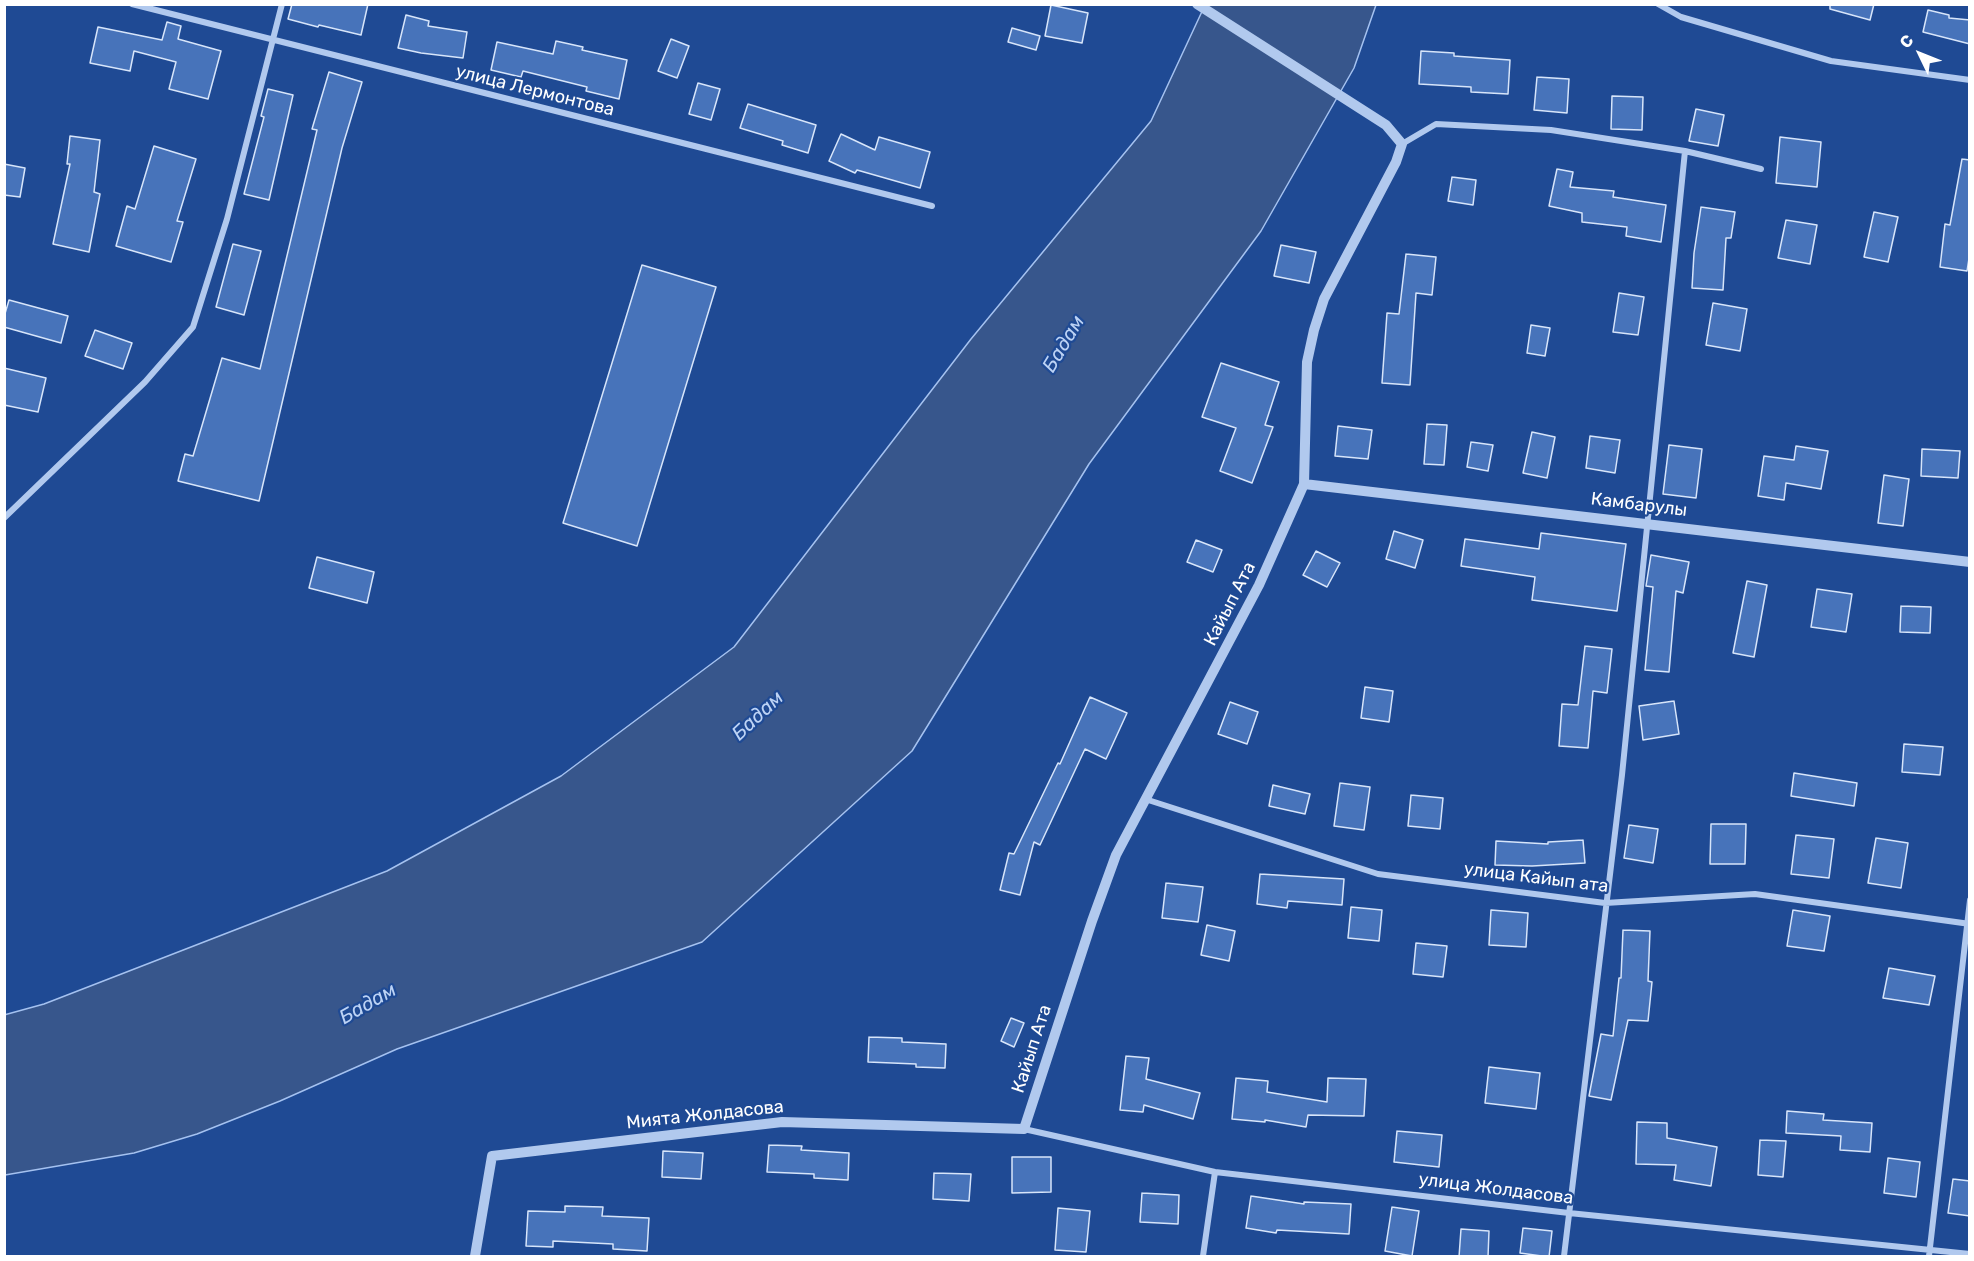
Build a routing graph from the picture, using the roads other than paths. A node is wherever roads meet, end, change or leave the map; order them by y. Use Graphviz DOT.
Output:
graph roads {
  1 [pos="132,4"];
  2 [pos="282,4"];
  3 [pos="1197,4"];
  4 [pos="1658,4"];
  5 [pos="273,40"];
  6 [pos="1970,80"];
  7 [pos="1402,144"];
  8 [pos="1685,151"];
  9 [pos="1761,169"];
  10 [pos="932,206"];
  11 [pos="1304,484"];
  12 [pos="4,518"];
  13 [pos="1647,523"];
  14 [pos="1970,562"];
  15 [pos="1145,799"];
  16 [pos="1970,900"];
  17 [pos="1605,903"];
  18 [pos="1968,924"];
  19 [pos="1024,1128"];
  20 [pos="1215,1172"];
  21 [pos="1569,1213"];
  22 [pos="1929,1253"];
  23 [pos="1970,1254"];
  24 [pos="475,1257"];
  25 [pos="1203,1257"];
  26 [pos="1564,1257"];
  1 -- 5 [label="street, улица Лермонтова"];
  2 -- 5 [label="street"];
  3 -- 7 [label="street"];
  4 -- 6 [label="street"];
  5 -- 10 [label="street, улица Лермонтова"];
  5 -- 12 [label="street"];
  7 -- 8 [label="street"];
  7 -- 11 [label="street, Кайып Ата"];
  8 -- 9 [label="street"];
  8 -- 13 [label="street"];
  11 -- 13 [label="street, Камбарулы"];
  11 -- 15 [label="street, Кайып Ата"];
  13 -- 14 [label="street, Камбарулы"];
  13 -- 17 [label="street"];
  15 -- 17 [label="street, улица Кайып ата"];
  15 -- 19 [label="street, Кайып Ата"];
  16 -- 18 [label="street"];
  17 -- 18 [label="street, улица Кайып ата"];
  17 -- 21 [label="street"];
  18 -- 22 [label="street"];
  19 -- 20 [label="street, улица Жолдасова"];
  19 -- 24 [label="street, Мията Жолдасова"];
  20 -- 21 [label="street, улица Жолдасова"];
  20 -- 25 [label="street"];
  21 -- 22 [label="street, улица Жолдасова"];
  21 -- 26 [label="street"];
  22 -- 23 [label="street, улица Жолдасова"];
}
